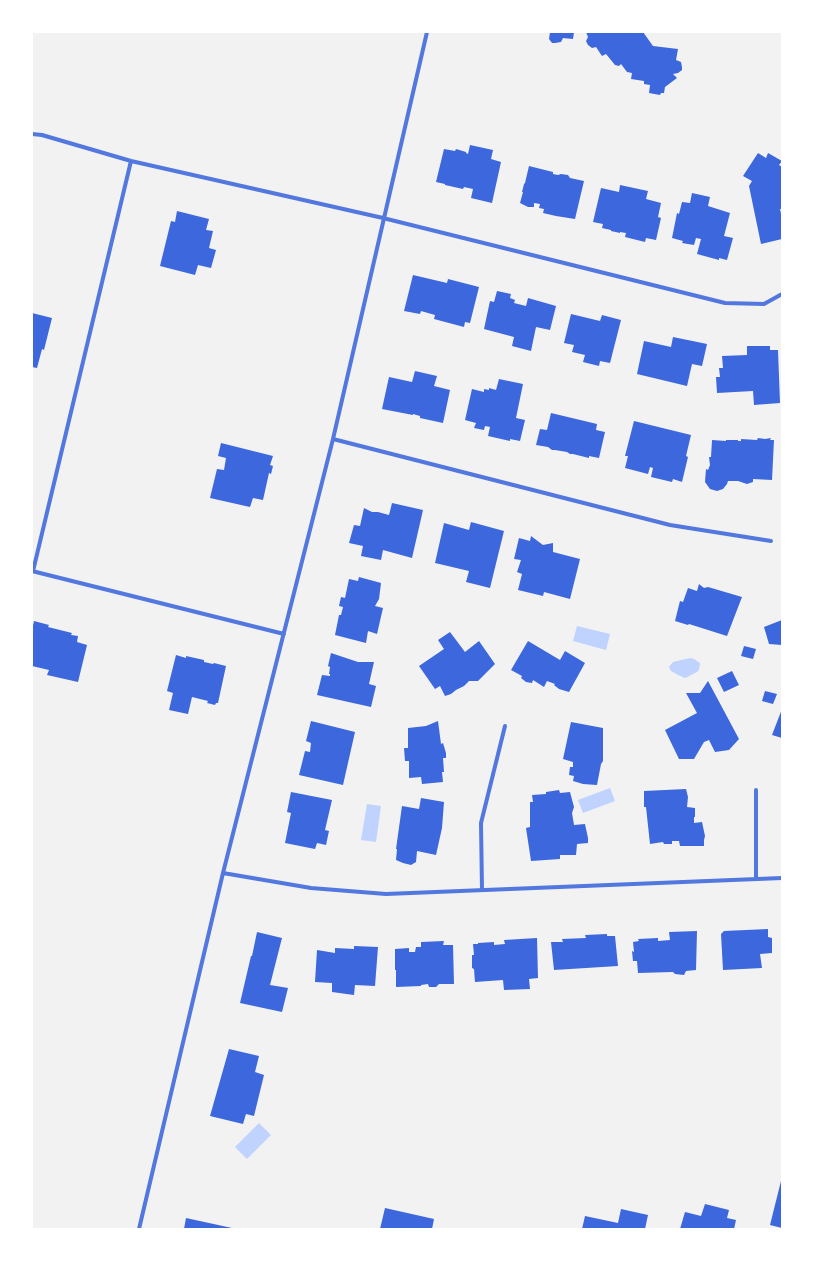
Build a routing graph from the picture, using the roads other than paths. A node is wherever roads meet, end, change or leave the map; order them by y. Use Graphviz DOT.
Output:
graph roads {
  1 [pos="427,32"];
  2 [pos="32,134"];
  3 [pos="131,161"];
  4 [pos="383,218"];
  5 [pos="782,294"];
  6 [pos="333,439"];
  7 [pos="771,541"];
  8 [pos="32,571"];
  9 [pos="284,634"];
  10 [pos="505,726"];
  11 [pos="756,790"];
  12 [pos="223,873"];
  13 [pos="782,878"];
  14 [pos="756,879"];
  15 [pos="482,890"];
  16 [pos="139,1229"];
  1 -- 4 [label="street"];
  2 -- 3 [label="street"];
  3 -- 4 [label="street"];
  3 -- 8 [label="street"];
  4 -- 5 [label="street"];
  4 -- 6 [label="street"];
  6 -- 7 [label="street"];
  6 -- 9 [label="street"];
  8 -- 9 [label="street"];
  9 -- 12 [label="street"];
  10 -- 15 [label="street"];
  11 -- 14 [label="street"];
  12 -- 15 [label="street"];
  12 -- 16 [label="street"];
  13 -- 14 [label="street"];
  14 -- 15 [label="street"];
}
